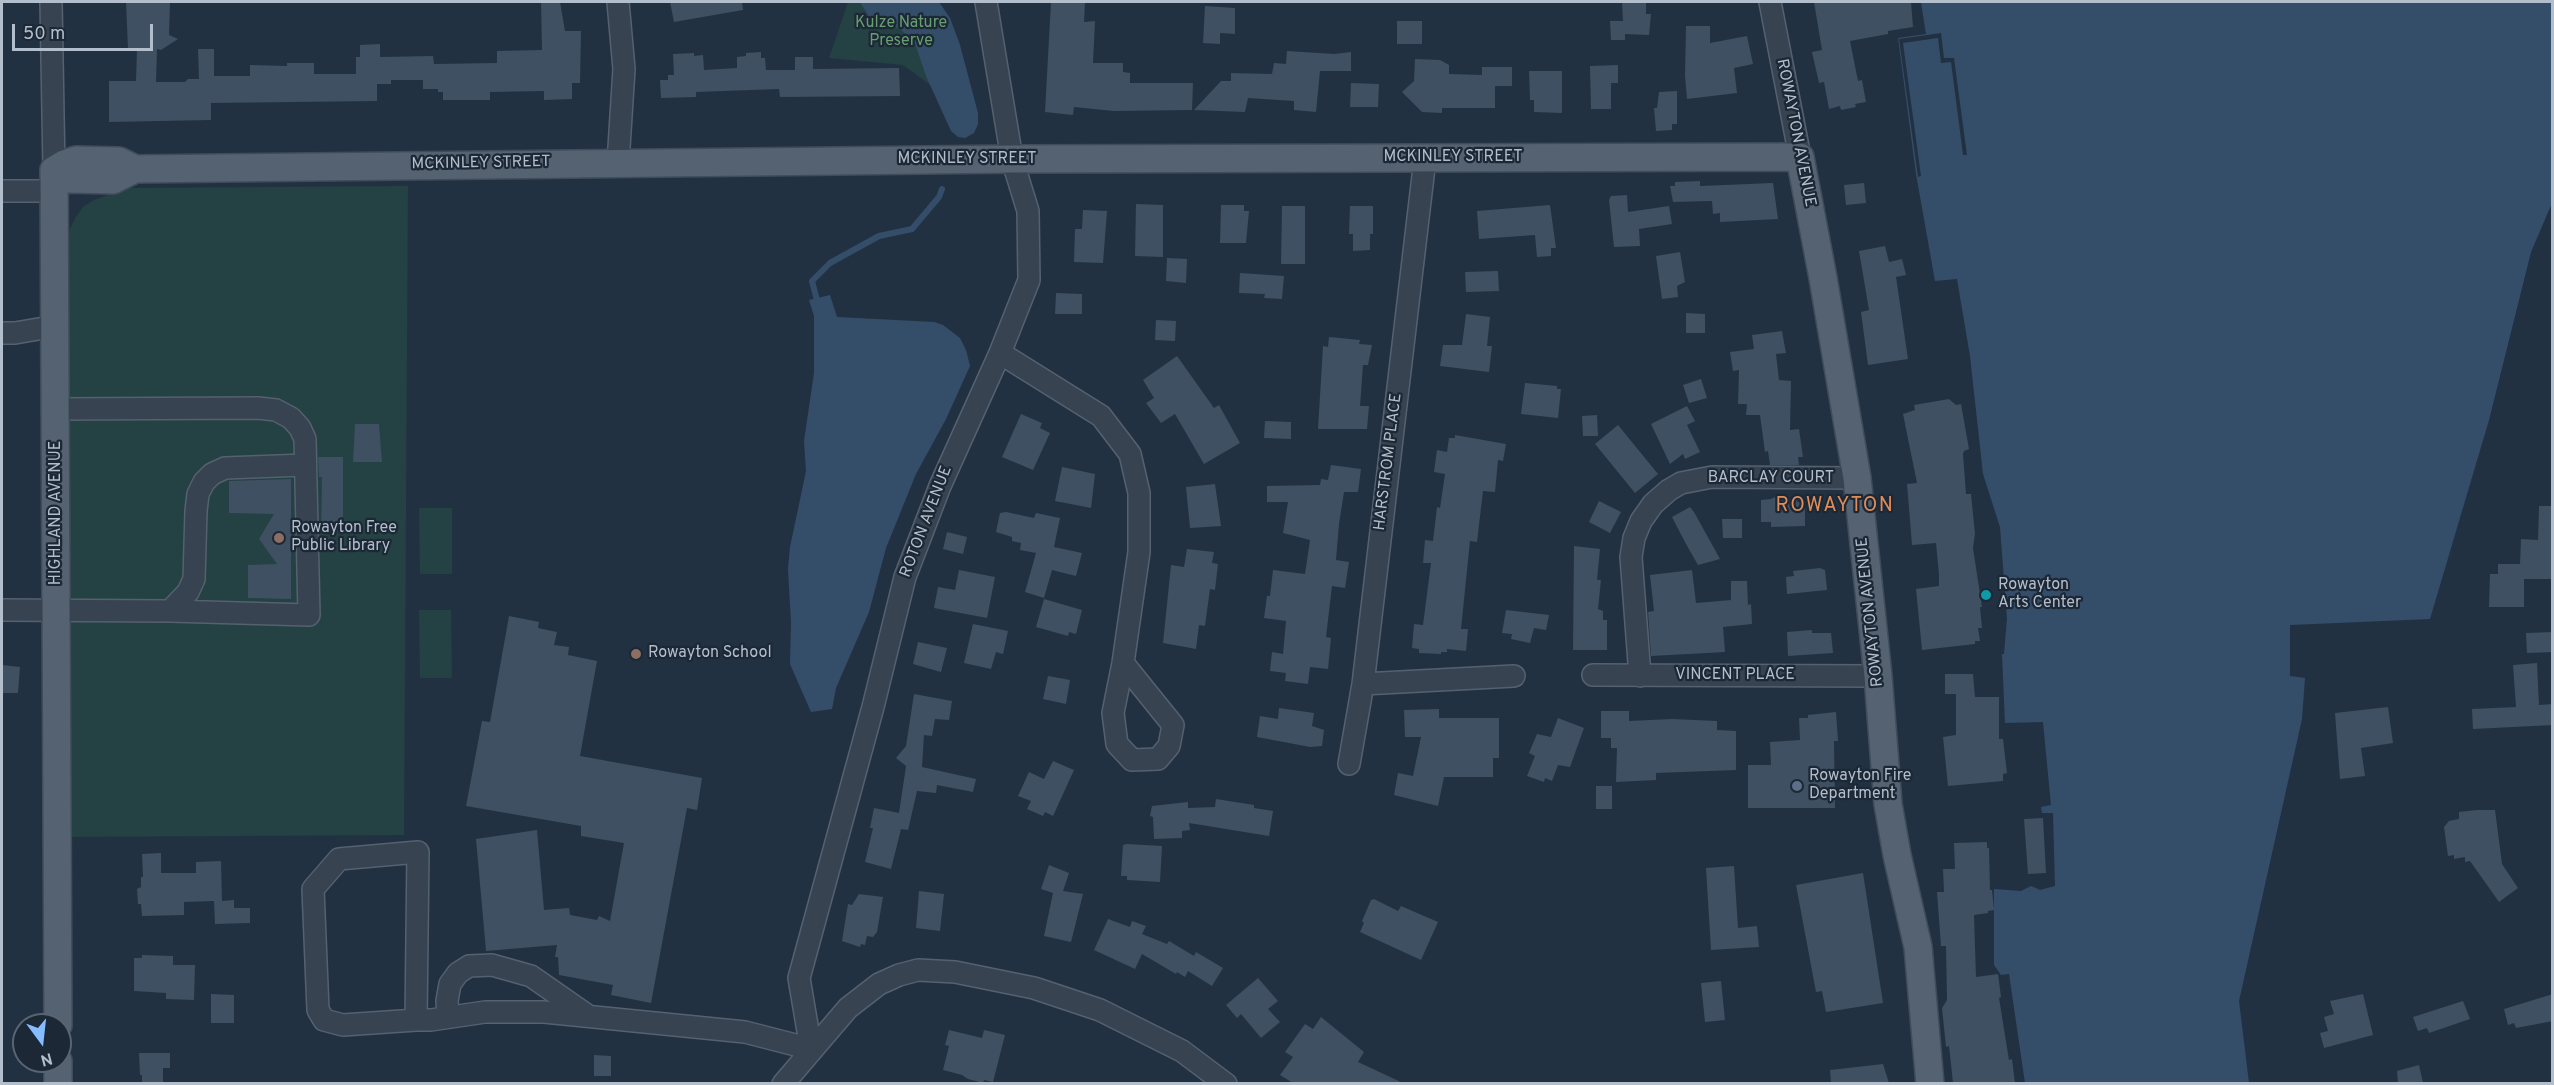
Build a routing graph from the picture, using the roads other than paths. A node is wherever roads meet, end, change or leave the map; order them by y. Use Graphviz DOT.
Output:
graph roads {
  1 [pos="51,2"];
  2 [pos="618,2"];
  3 [pos="986,2"];
  4 [pos="1770,2"];
  5 [pos="1800,157"];
  6 [pos="1012,159"];
  7 [pos="1425,159"];
  8 [pos="618,163"];
  9 [pos="54,181"];
  10 [pos="2,191"];
  11 [pos="56,326"];
  12 [pos="2,333"];
  13 [pos="1000,353"];
  14 [pos="56,408"];
  15 [pos="305,465"];
  16 [pos="1857,478"];
  17 [pos="2,610"];
  18 [pos="170,611"];
  19 [pos="57,612"];
  20 [pos="1123,663"];
  21 [pos="1514,675"];
  22 [pos="1593,675"];
  23 [pos="1640,676"];
  24 [pos="1878,676"];
  25 [pos="1363,684"];
  26 [pos="1349,764"];
  27 [pos="58,1013"];
  28 [pos="448,1017"];
  29 [pos="590,1017"];
  30 [pos="416,1020"];
  31 [pos="811,1049"];
  32 [pos="783,1083"];
  33 [pos="1226,1083"];
  34 [pos="1930,1083"];
  1 -- 9 [label="street, HIGHLAND AVENUE"];
  2 -- 8 [label="street"];
  3 -- 6 [label="street, ROTON AVENUE"];
  4 -- 5 [label="street, ROWAYTON AVENUE"];
  5 -- 7 [label="main road, MCKINLEY STREET"];
  5 -- 16 [label="main road, ROWAYTON AVENUE"];
  6 -- 7 [label="main road, MCKINLEY STREET"];
  6 -- 8 [label="main road, MCKINLEY STREET"];
  6 -- 13 [label="street, ROTON AVENUE"];
  7 -- 25 [label="street, HARSTROM PLACE"];
  8 -- 9 [label="main road, MCKINLEY STREET"];
  9 -- 10 [label="street"];
  9 -- 11 [label="main road, HIGHLAND AVENUE"];
  11 -- 12 [label="street"];
  11 -- 14 [label="main road, HIGHLAND AVENUE"];
  13 -- 20 [label="street"];
  13 -- 31 [label="street, ROTON AVENUE"];
  14 -- 15 [label="street"];
  14 -- 19 [label="main road, HIGHLAND AVENUE"];
  15 -- 18 [label="street"];
  15 -- 18 [label="street"];
  16 -- 23 [label="street, BARCLAY COURT"];
  16 -- 24 [label="main road, ROWAYTON AVENUE"];
  17 -- 19 [label="street"];
  18 -- 19 [label="street"];
  19 -- 27 [label="main road, HIGHLAND AVENUE"];
  21 -- 25 [label="street"];
  22 -- 23 [label="street, VINCENT PLACE"];
  23 -- 24 [label="street, VINCENT PLACE"];
  24 -- 34 [label="main road, ROWAYTON AVENUE"];
  25 -- 26 [label="street, HARSTROM PLACE"];
  28 -- 29 [label="street"];
  28 -- 29 [label="street"];
  28 -- 30 [label="street"];
  29 -- 31 [label="street"];
  30 -- 30 [label="street"];
  31 -- 32 [label="street"];
  31 -- 33 [label="street"];
}
